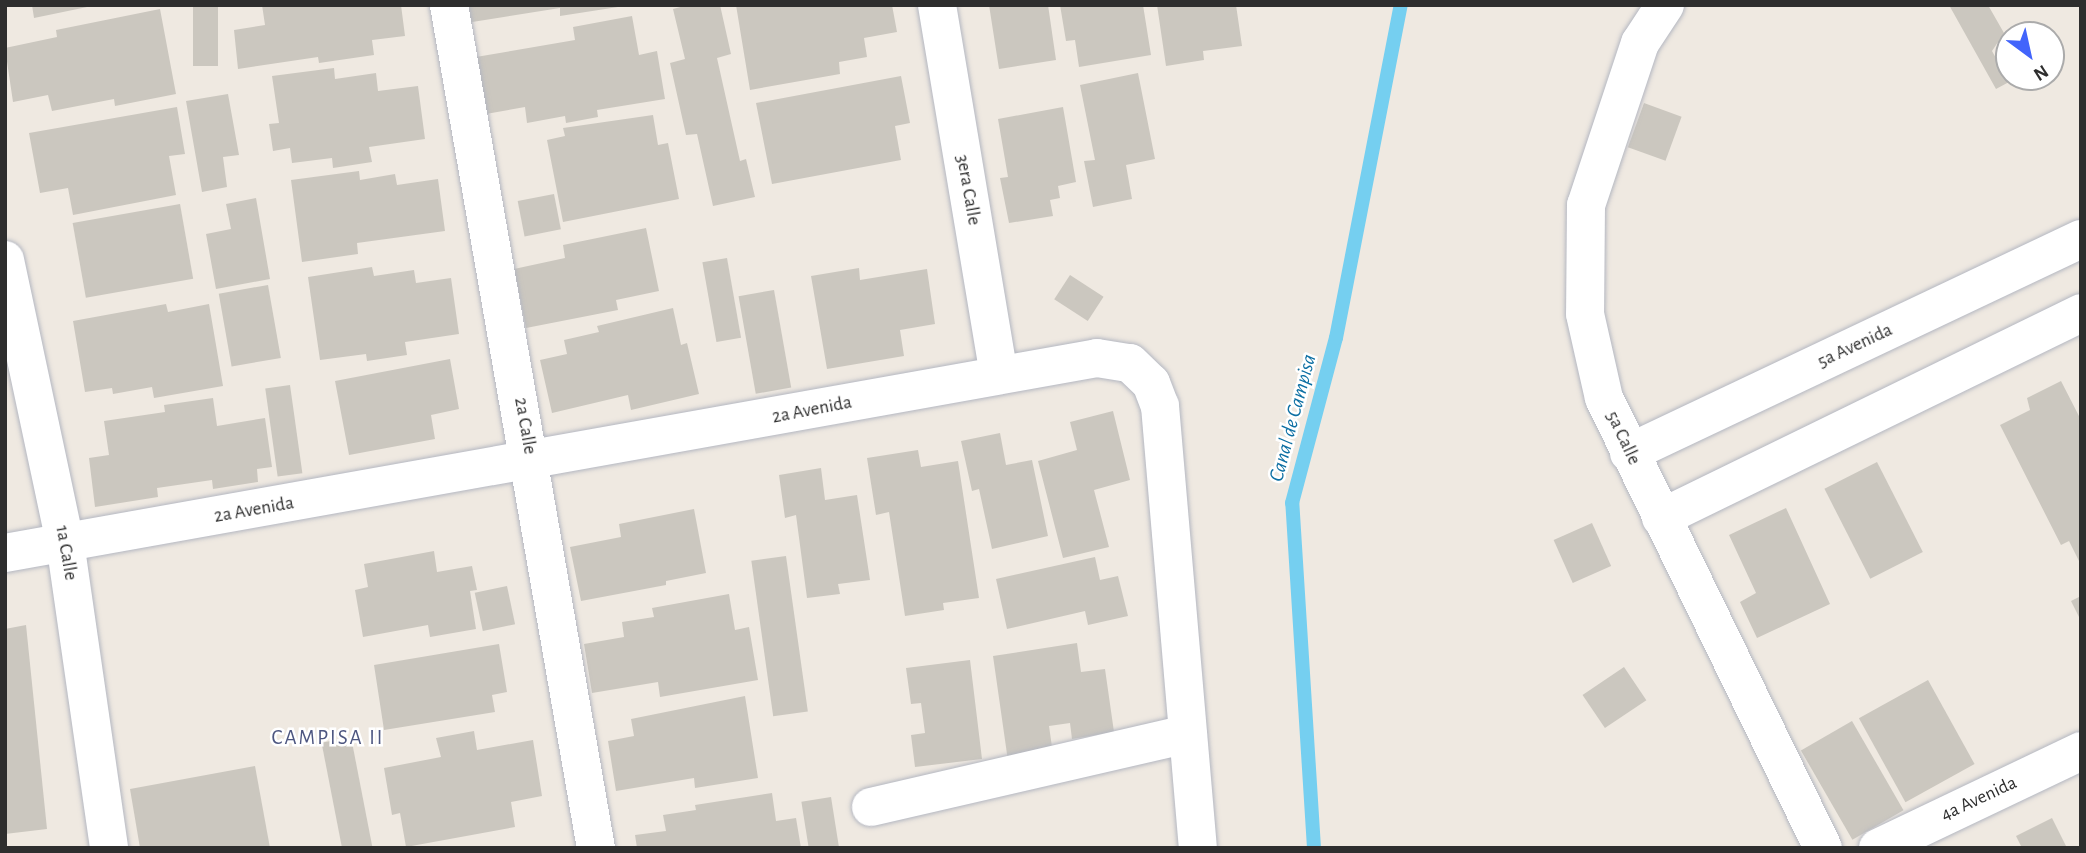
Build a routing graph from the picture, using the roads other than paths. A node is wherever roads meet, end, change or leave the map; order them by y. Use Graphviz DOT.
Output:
graph roads {
  1 [pos="449,5"];
  2 [pos="937,5"];
  3 [pos="1665,5"];
  4 [pos="2081,239"];
  5 [pos="5,260"];
  6 [pos="2081,313"];
  7 [pos="999,375"];
  8 [pos="1629,453"];
  9 [pos="531,462"];
  10 [pos="1661,518"];
  11 [pos="65,542"];
  12 [pos="5,553"];
  13 [pos="1188,734"];
  14 [pos="2081,751"];
  15 [pos="871,807"];
  16 [pos="109,848"];
  17 [pos="596,848"];
  18 [pos="1198,848"];
  19 [pos="1823,848"];
  20 [pos="1878,848"];
  1 -- 9 [label="street, 2a Calle"];
  2 -- 7 [label="street, 3era Calle"];
  3 -- 8 [label="street, 5a Calle"];
  4 -- 8 [label="street, 5a Avenida"];
  5 -- 11 [label="street, 1a Calle"];
  6 -- 10 [label="street"];
  7 -- 9 [label="street, 2a Avenida"];
  7 -- 13 [label="street, 2a Avenida"];
  8 -- 10 [label="street, 5a Calle"];
  9 -- 11 [label="street, 2a Avenida"];
  9 -- 17 [label="street, 2a Calle"];
  10 -- 19 [label="street, 5a Calle"];
  11 -- 12 [label="street, 2a Avenida"];
  11 -- 16 [label="street, 1a Calle"];
  13 -- 15 [label="street"];
  13 -- 18 [label="street, 2a Avenida"];
  14 -- 20 [label="street, 4a Avenida"];
}
